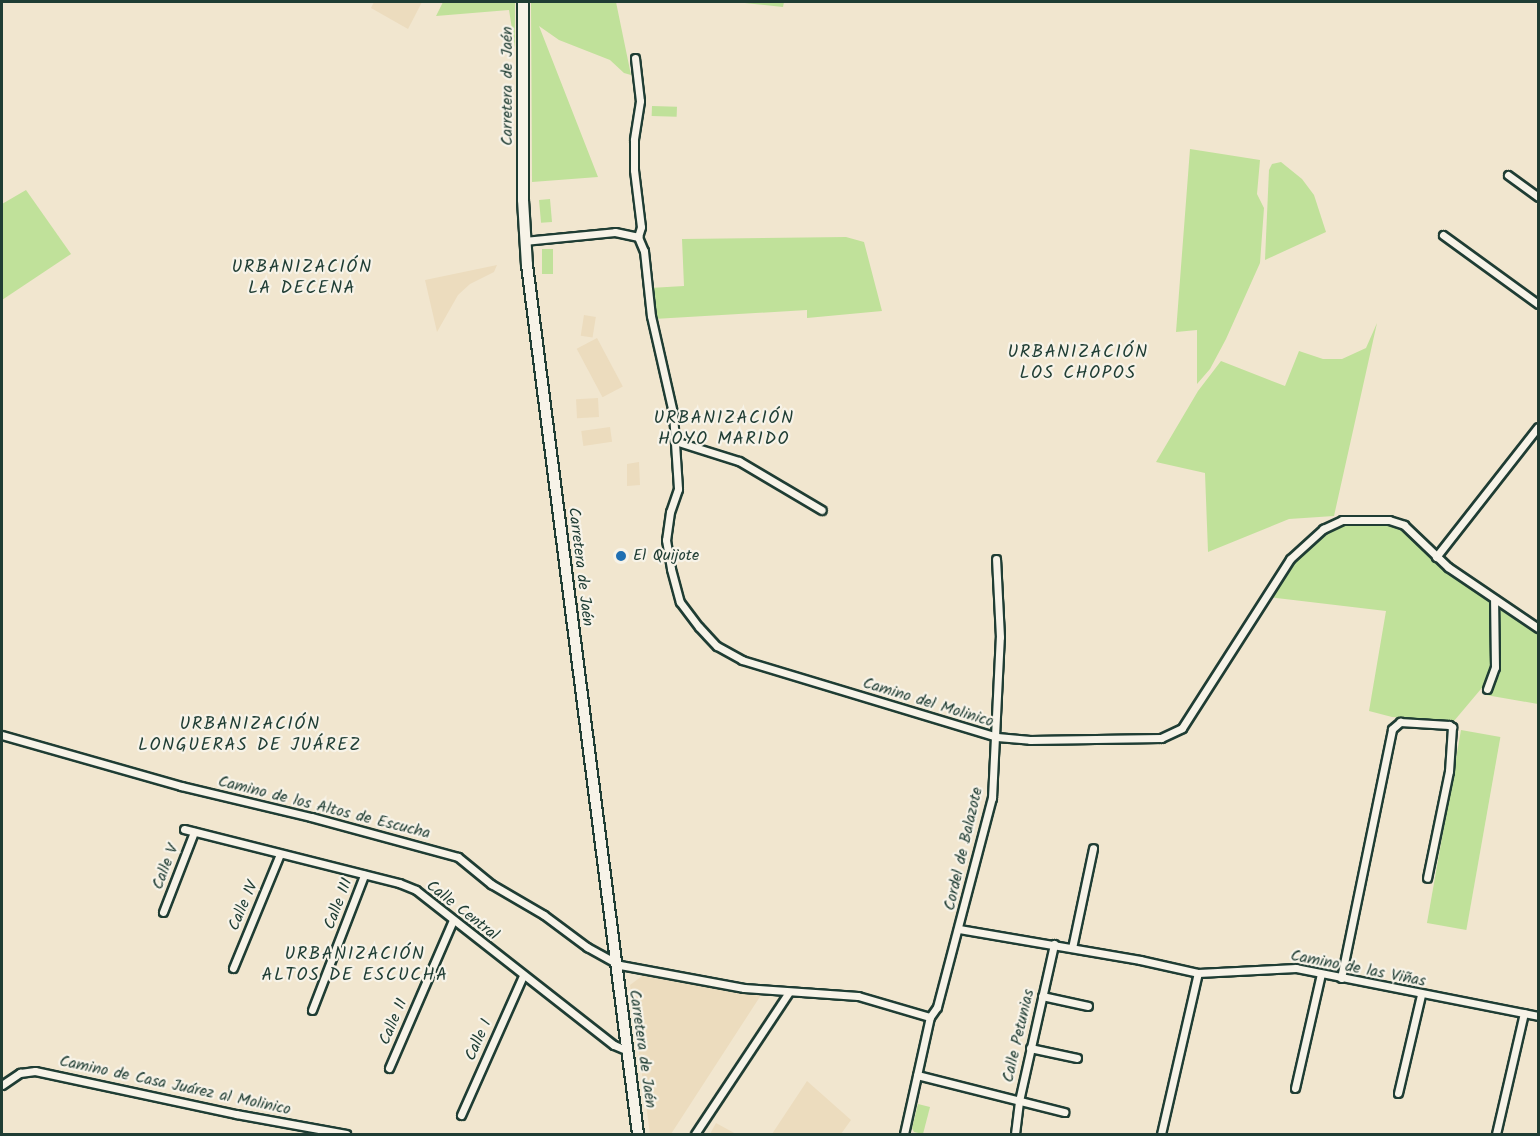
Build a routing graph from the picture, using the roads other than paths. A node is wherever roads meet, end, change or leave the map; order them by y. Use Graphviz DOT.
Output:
graph roads {
  1 [pos="522,3"];
  2 [pos="635,58"];
  3 [pos="1508,176"];
  4 [pos="1539,197"];
  5 [pos="1443,235"];
  6 [pos="638,237"];
  7 [pos="524,241"];
  8 [pos="1539,304"];
  9 [pos="1539,427"];
  10 [pos="675,441"];
  11 [pos="822,510"];
  12 [pos="1436,557"];
  13 [pos="996,559"];
  14 [pos="1494,599"];
  15 [pos="1539,628"];
  16 [pos="1487,689"];
  17 [pos="2,735"];
  18 [pos="997,737"];
  19 [pos="184,829"];
  20 [pos="194,832"];
  21 [pos="1093,848"];
  22 [pos="280,854"];
  23 [pos="364,875"];
  24 [pos="1427,878"];
  25 [pos="163,912"];
  26 [pos="453,920"];
  27 [pos="959,928"];
  28 [pos="1054,945"];
  29 [pos="1072,948"];
  30 [pos="615,962"];
  31 [pos="233,968"];
  32 [pos="1198,973"];
  33 [pos="1321,974"];
  34 [pos="523,976"];
  35 [pos="1341,978"];
  36 [pos="789,992"];
  37 [pos="1421,994"];
  38 [pos="1042,996"];
  39 [pos="1088,1006"];
  40 [pos="312,1010"];
  41 [pos="1524,1013"];
  42 [pos="1539,1016"];
  43 [pos="930,1017"];
  44 [pos="1030,1048"];
  45 [pos="628,1051"];
  46 [pos="1077,1058"];
  47 [pos="389,1068"];
  48 [pos="917,1075"];
  49 [pos="2,1085"];
  50 [pos="1295,1088"];
  51 [pos="1398,1094"];
  52 [pos="1019,1101"];
  53 [pos="1064,1112"];
  54 [pos="461,1115"];
  55 [pos="346,1134"];
  56 [pos="638,1134"];
  57 [pos="695,1134"];
  58 [pos="904,1134"];
  59 [pos="1015,1134"];
  60 [pos="1161,1134"];
  61 [pos="1496,1134"];
  1 -- 7 [label="highway, Carretera de Jaén"];
  2 -- 6 [label="street, Camino del Molinico"];
  3 -- 4 [label="street"];
  5 -- 8 [label="street"];
  6 -- 7 [label="street"];
  6 -- 10 [label="street, Camino del Molinico"];
  7 -- 30 [label="highway, Carretera de Jaén"];
  9 -- 12 [label="street"];
  10 -- 11 [label="street"];
  10 -- 18 [label="street, Camino del Molinico"];
  12 -- 14 [label="street, Camino del Molinico"];
  12 -- 18 [label="street, Camino del Molinico"];
  13 -- 18 [label="street, Cordel de Balazote"];
  14 -- 15 [label="street, Camino del Molinico"];
  14 -- 16 [label="street"];
  17 -- 30 [label="street, Camino de los Altos de Escucha"];
  18 -- 27 [label="street, Cordel de Balazote"];
  19 -- 20 [label="street, Calle Central"];
  20 -- 22 [label="street, Calle Central"];
  20 -- 25 [label="street, Calle V"];
  21 -- 29 [label="street"];
  22 -- 23 [label="street, Calle Central"];
  22 -- 31 [label="street, Calle IV"];
  23 -- 26 [label="street, Calle Central"];
  23 -- 40 [label="street, Calle III"];
  24 -- 35 [label="street"];
  26 -- 34 [label="street, Calle Central"];
  26 -- 47 [label="street, Calle II"];
  27 -- 28 [label="street, Camino de las Viñas"];
  27 -- 43 [label="street, Cordel de Balazote"];
  28 -- 29 [label="street, Camino de las Viñas"];
  28 -- 38 [label="street, Calle Petunias"];
  29 -- 32 [label="street, Camino de las Viñas"];
  30 -- 36 [label="street, Camino de los Altos de Escucha"];
  30 -- 45 [label="highway, Carretera de Jaén"];
  32 -- 33 [label="street, Camino de las Viñas"];
  32 -- 60 [label="street"];
  33 -- 35 [label="street, Camino de las Viñas"];
  33 -- 50 [label="street"];
  34 -- 45 [label="street, Calle Central"];
  34 -- 54 [label="street, Calle I"];
  35 -- 37 [label="street, Camino de las Viñas"];
  36 -- 43 [label="street, Camino de los Altos de Escucha"];
  36 -- 57 [label="street"];
  37 -- 41 [label="street, Camino de las Viñas"];
  37 -- 51 [label="street"];
  38 -- 39 [label="street"];
  38 -- 44 [label="street, Calle Petunias"];
  41 -- 42 [label="street, Camino de las Viñas"];
  41 -- 61 [label="street"];
  43 -- 48 [label="street, Cordel de Balazote"];
  44 -- 46 [label="street"];
  44 -- 52 [label="street, Calle Petunias"];
  45 -- 56 [label="highway, Carretera de Jaén"];
  48 -- 52 [label="street"];
  48 -- 58 [label="street, Cordel de Balazote"];
  49 -- 55 [label="street, Camino de Casa Juárez al Molinico"];
  52 -- 53 [label="street"];
  52 -- 59 [label="street, Calle Petunias"];
}
